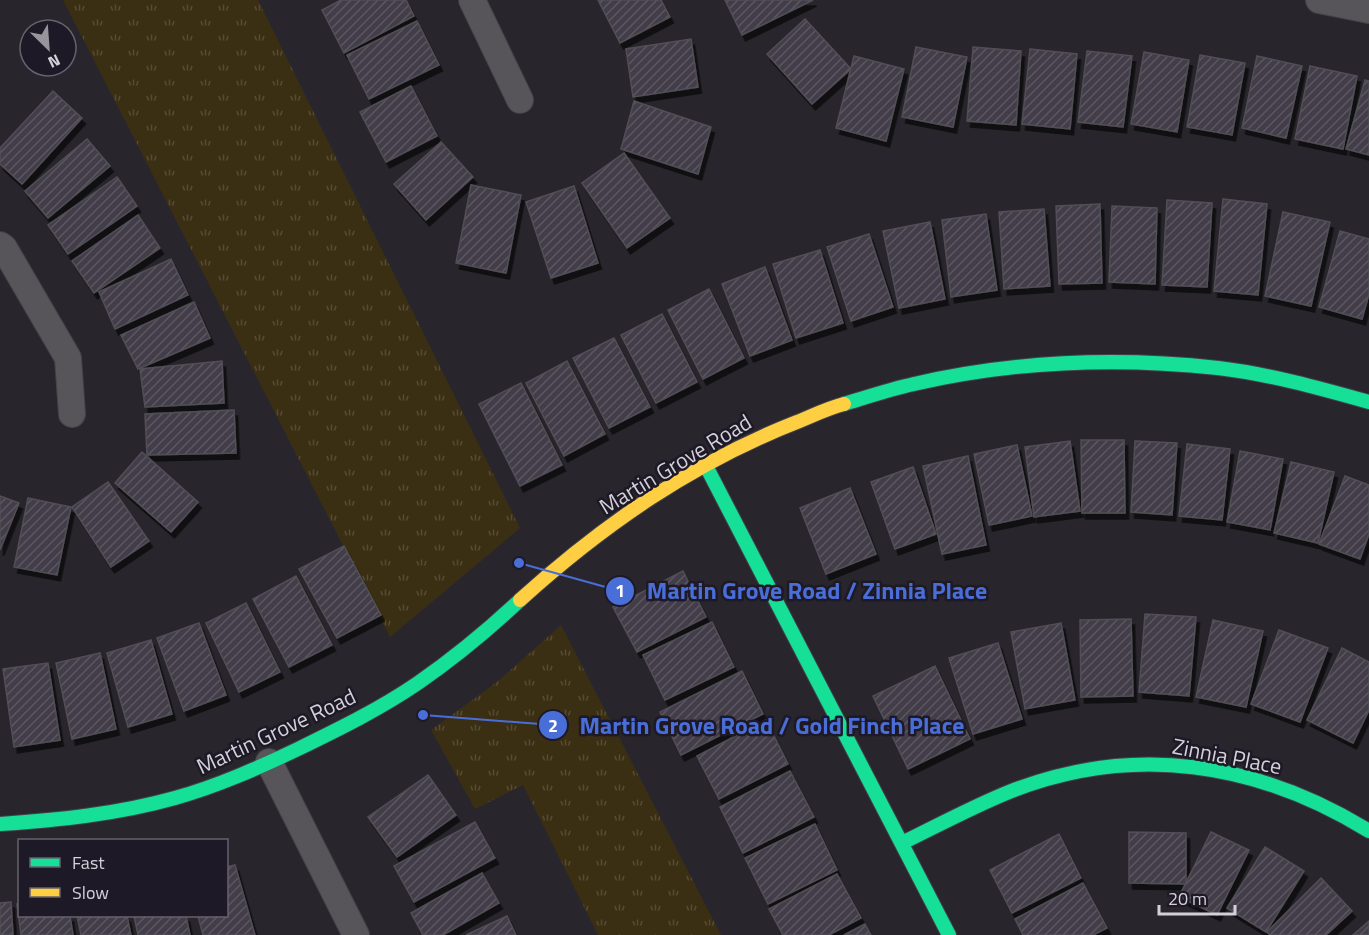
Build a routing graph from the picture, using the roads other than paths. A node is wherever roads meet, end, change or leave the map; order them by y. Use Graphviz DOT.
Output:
graph roads {
  1 [pos="472,0"];
  2 [pos="1319,0"];
  3 [pos="1369,10"];
  4 [pos="520,100"];
  5 [pos="0,245"];
  6 [pos="1369,402"];
  7 [pos="72,414"];
  8 [pos="706,466"];
  9 [pos="269,762"];
  10 [pos="0,824"];
  11 [pos="1369,831"];
  12 [pos="902,843"];
  13 [pos="356,935"];
  14 [pos="949,935"];
  1 -- 4 [label="street"];
  2 -- 3 [label="street"];
  5 -- 7 [label="street"];
  6 -- 8 [label="street, Martin Grove Road"];
  8 -- 9 [label="street, Martin Grove Road"];
  8 -- 12 [label="street"];
  9 -- 10 [label="street, Martin Grove Road"];
  9 -- 13 [label="street"];
  11 -- 12 [label="street, Zinnia Place"];
  12 -- 14 [label="street"];
}
